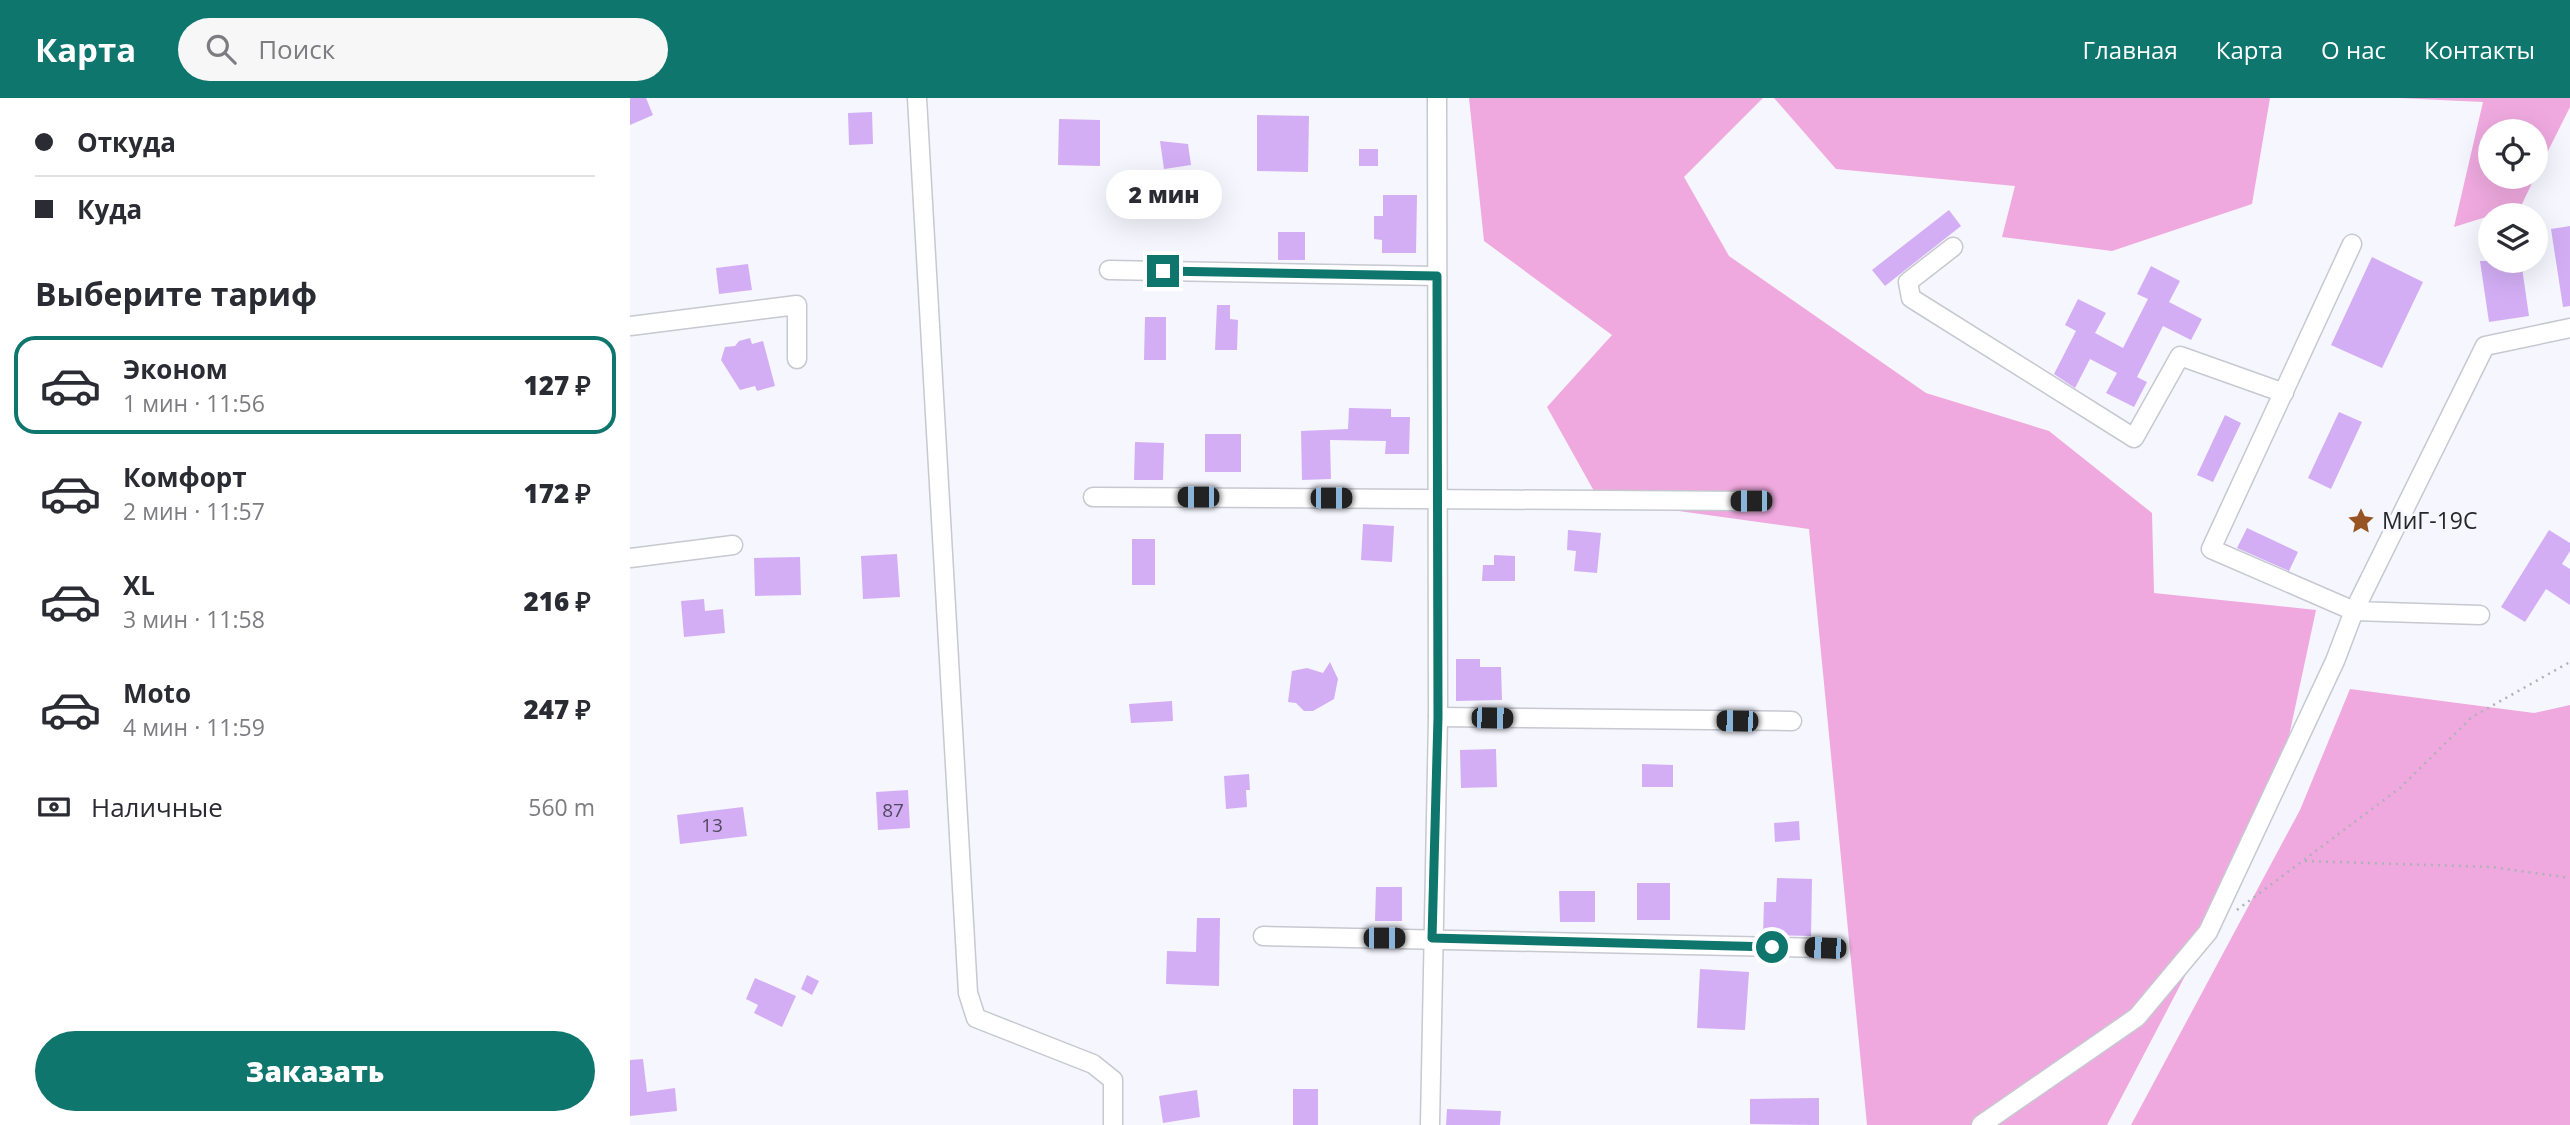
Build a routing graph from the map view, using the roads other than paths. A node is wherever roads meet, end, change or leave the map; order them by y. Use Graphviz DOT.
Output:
graph roads {
  1 [pos="917,98"];
  2 [pos="1437,98"];
  3 [pos="2352,244"];
  4 [pos="1953,247"];
  5 [pos="1108,270"];
  6 [pos="1437,276"];
  7 [pos="631,321"];
  8 [pos="2570,328"];
  9 [pos="797,359"];
  10 [pos="2284,393"];
  11 [pos="1093,497"];
  12 [pos="1436,498"];
  13 [pos="1751,501"];
  14 [pos="733,545"];
  15 [pos="630,558"];
  16 [pos="2354,611"];
  17 [pos="2480,615"];
  18 [pos="1438,717"];
  19 [pos="1792,721"];
  20 [pos="1264,936"];
  21 [pos="1432,938"];
  22 [pos="1825,948"];
  23 [pos="1113,1125"];
  24 [pos="1430,1125"];
  25 [pos="1980,1125"];
  1 -- 23 [label="street"];
  2 -- 6 [label="street"];
  3 -- 10 [label="street"];
  4 -- 10 [label="street"];
  5 -- 6 [label="street"];
  6 -- 12 [label="street"];
  7 -- 9 [label="street"];
  8 -- 16 [label="street"];
  10 -- 16 [label="street"];
  11 -- 12 [label="street"];
  12 -- 13 [label="street"];
  12 -- 18 [label="street"];
  14 -- 15 [label="street"];
  16 -- 17 [label="street"];
  16 -- 25 [label="street"];
  18 -- 19 [label="street"];
  18 -- 21 [label="street"];
  20 -- 21 [label="street"];
  21 -- 22 [label="street"];
  21 -- 24 [label="street"];
}
